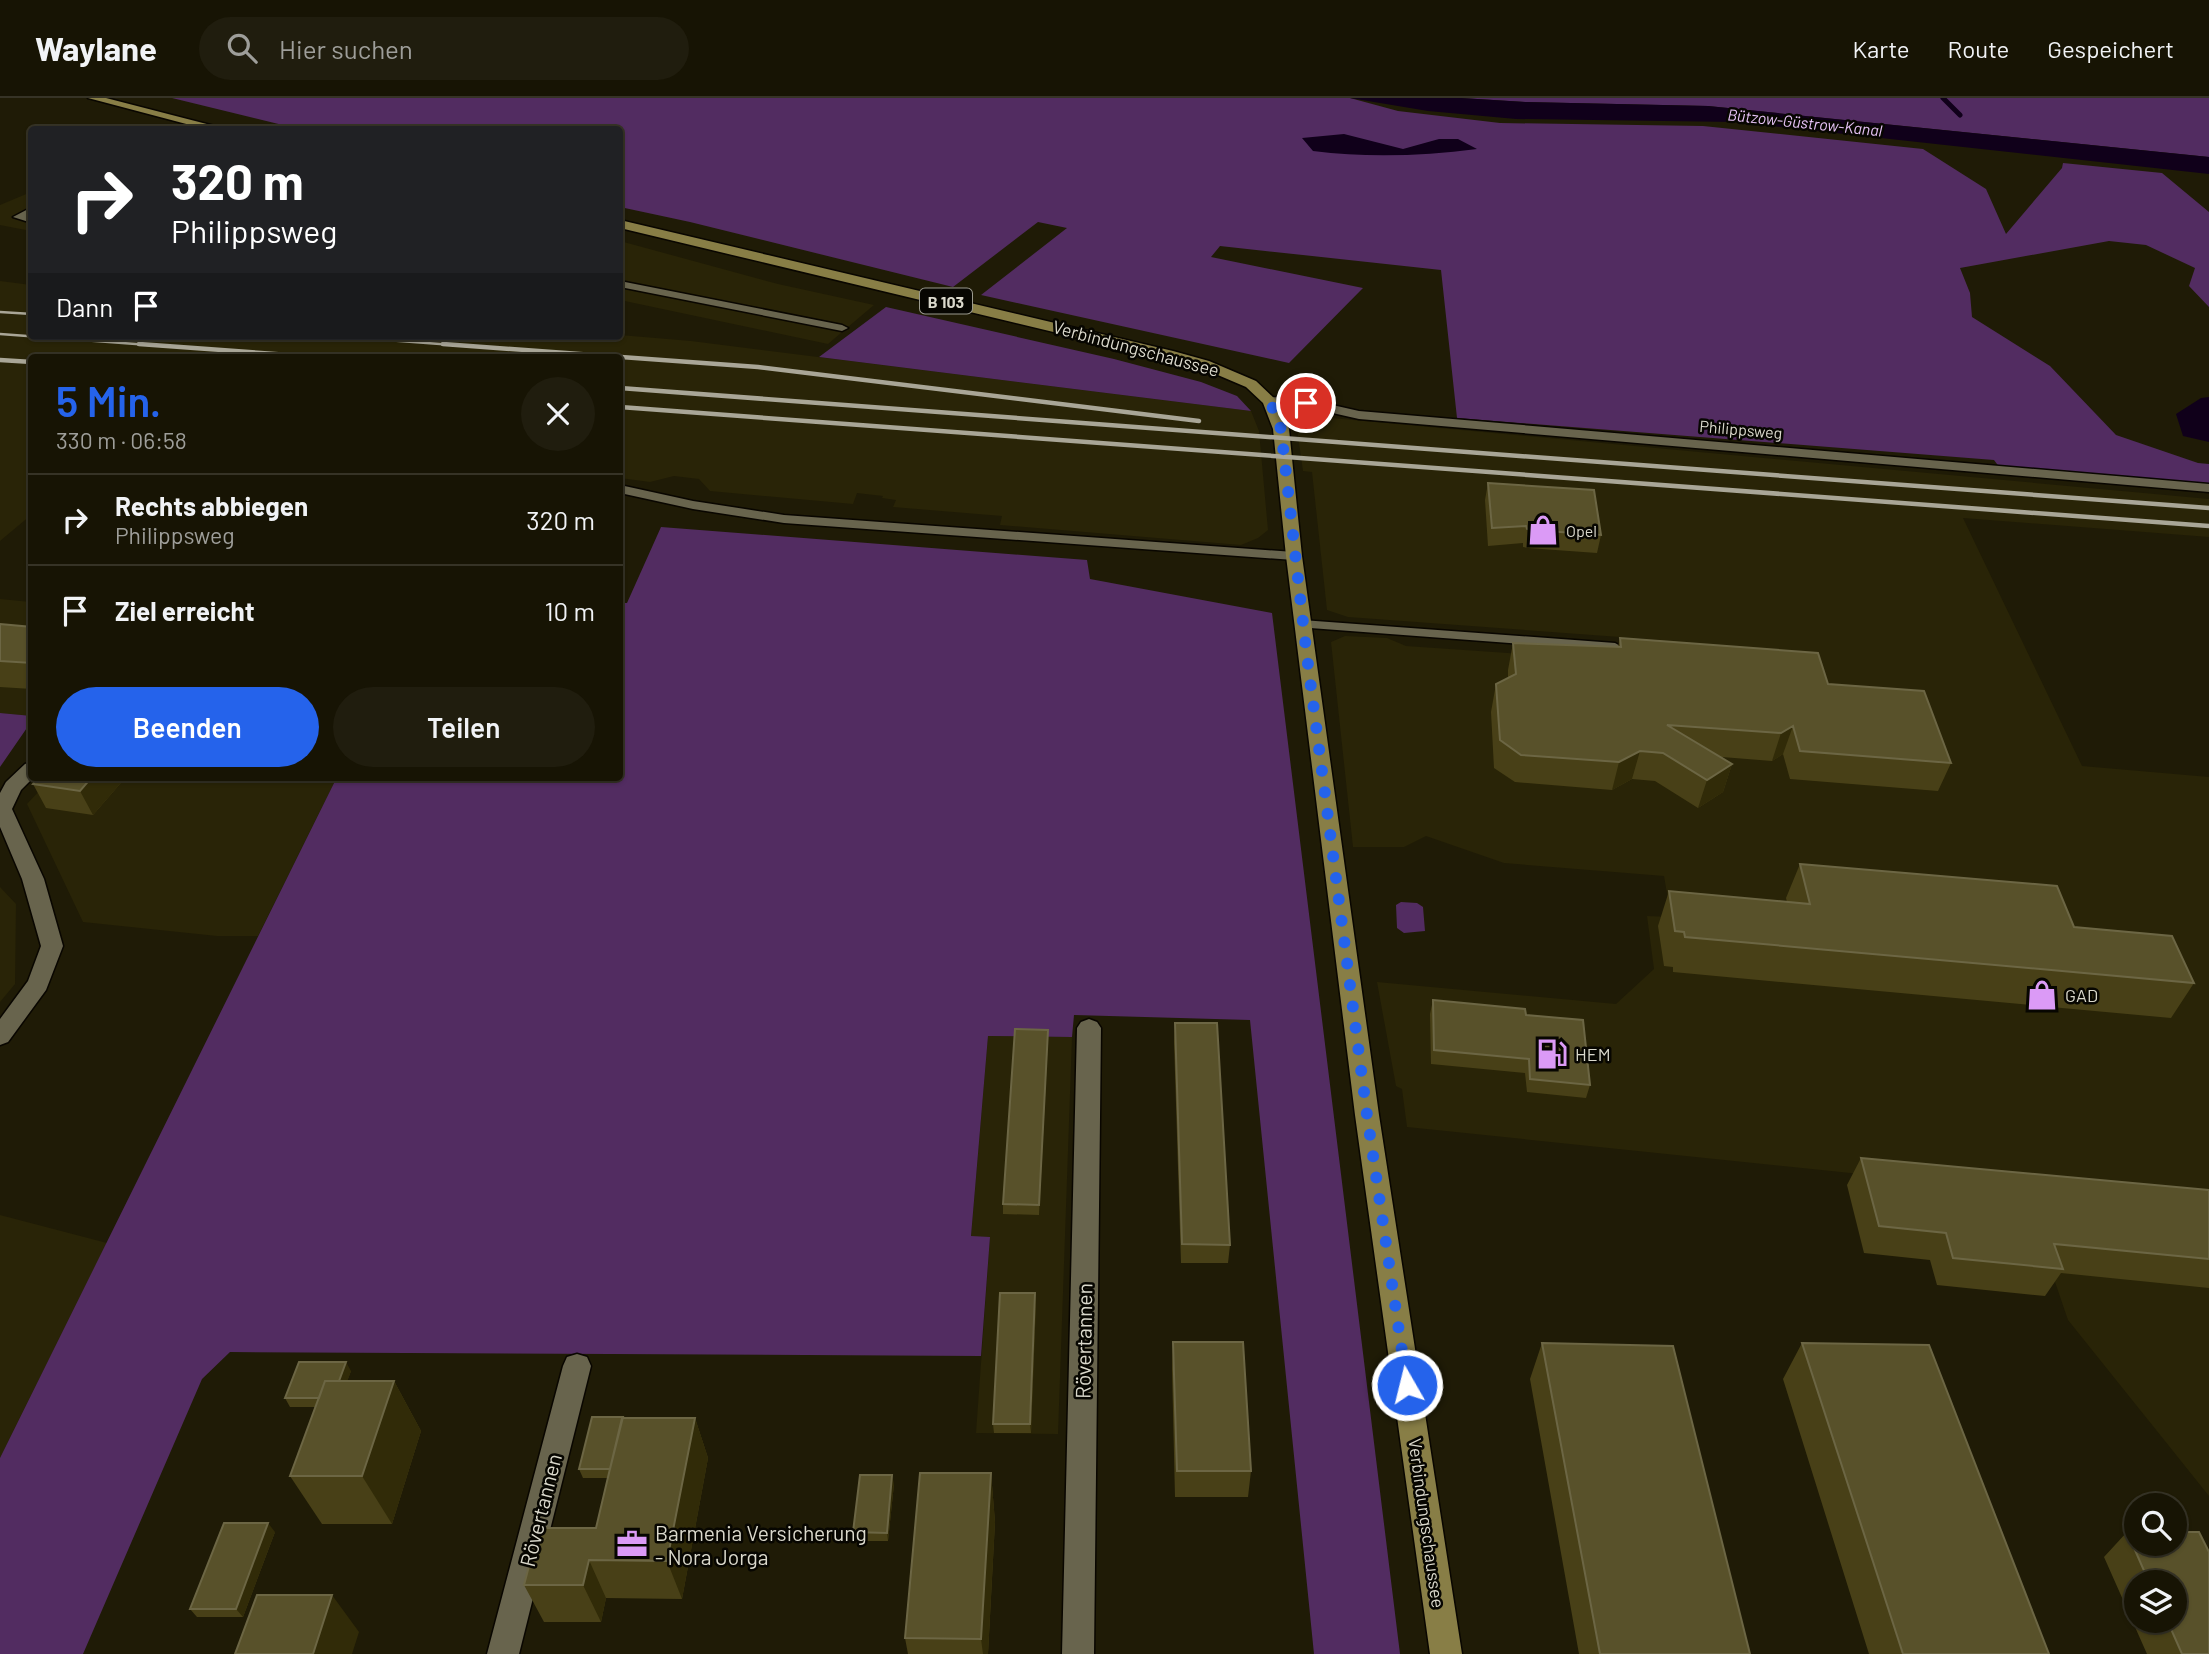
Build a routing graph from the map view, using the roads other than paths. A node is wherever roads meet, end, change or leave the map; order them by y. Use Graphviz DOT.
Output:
graph roads {
  1 [pos="93,98"];
  2 [pos="208,126"];
  3 [pos="28,212"];
  4 [pos="28,219"];
  5 [pos="623,225"];
  6 [pos="623,285"];
  7 [pos="842,328"];
  8 [pos="1270,401"];
  9 [pos="2209,488"];
  10 [pos="623,490"];
  11 [pos="1294,556"];
  12 [pos="1303,624"];
  13 [pos="1636,649"];
  14 [pos="28,772"];
  15 [pos="1088,1028"];
  16 [pos="0,1036"];
  17 [pos="577,1366"];
  18 [pos="503,1654"];
  19 [pos="1078,1654"];
  20 [pos="1446,1654"];
  1 -- 2 [label="main road"];
  3 -- 4 [label="lane"];
  5 -- 8 [label="main road, Verbindungschaussee / B 103"];
  6 -- 7 [label="lane"];
  8 -- 9 [label="lane, Philippsweg"];
  8 -- 11 [label="main road, Verbindungschaussee"];
  10 -- 11 [label="lane"];
  11 -- 12 [label="main road, Verbindungschaussee"];
  12 -- 13 [label="lane"];
  12 -- 20 [label="main road, Verbindungschaussee"];
  14 -- 16 [label="street"];
  15 -- 19 [label="street, Rövertannen"];
  17 -- 18 [label="street, Rövertannen"];
}
